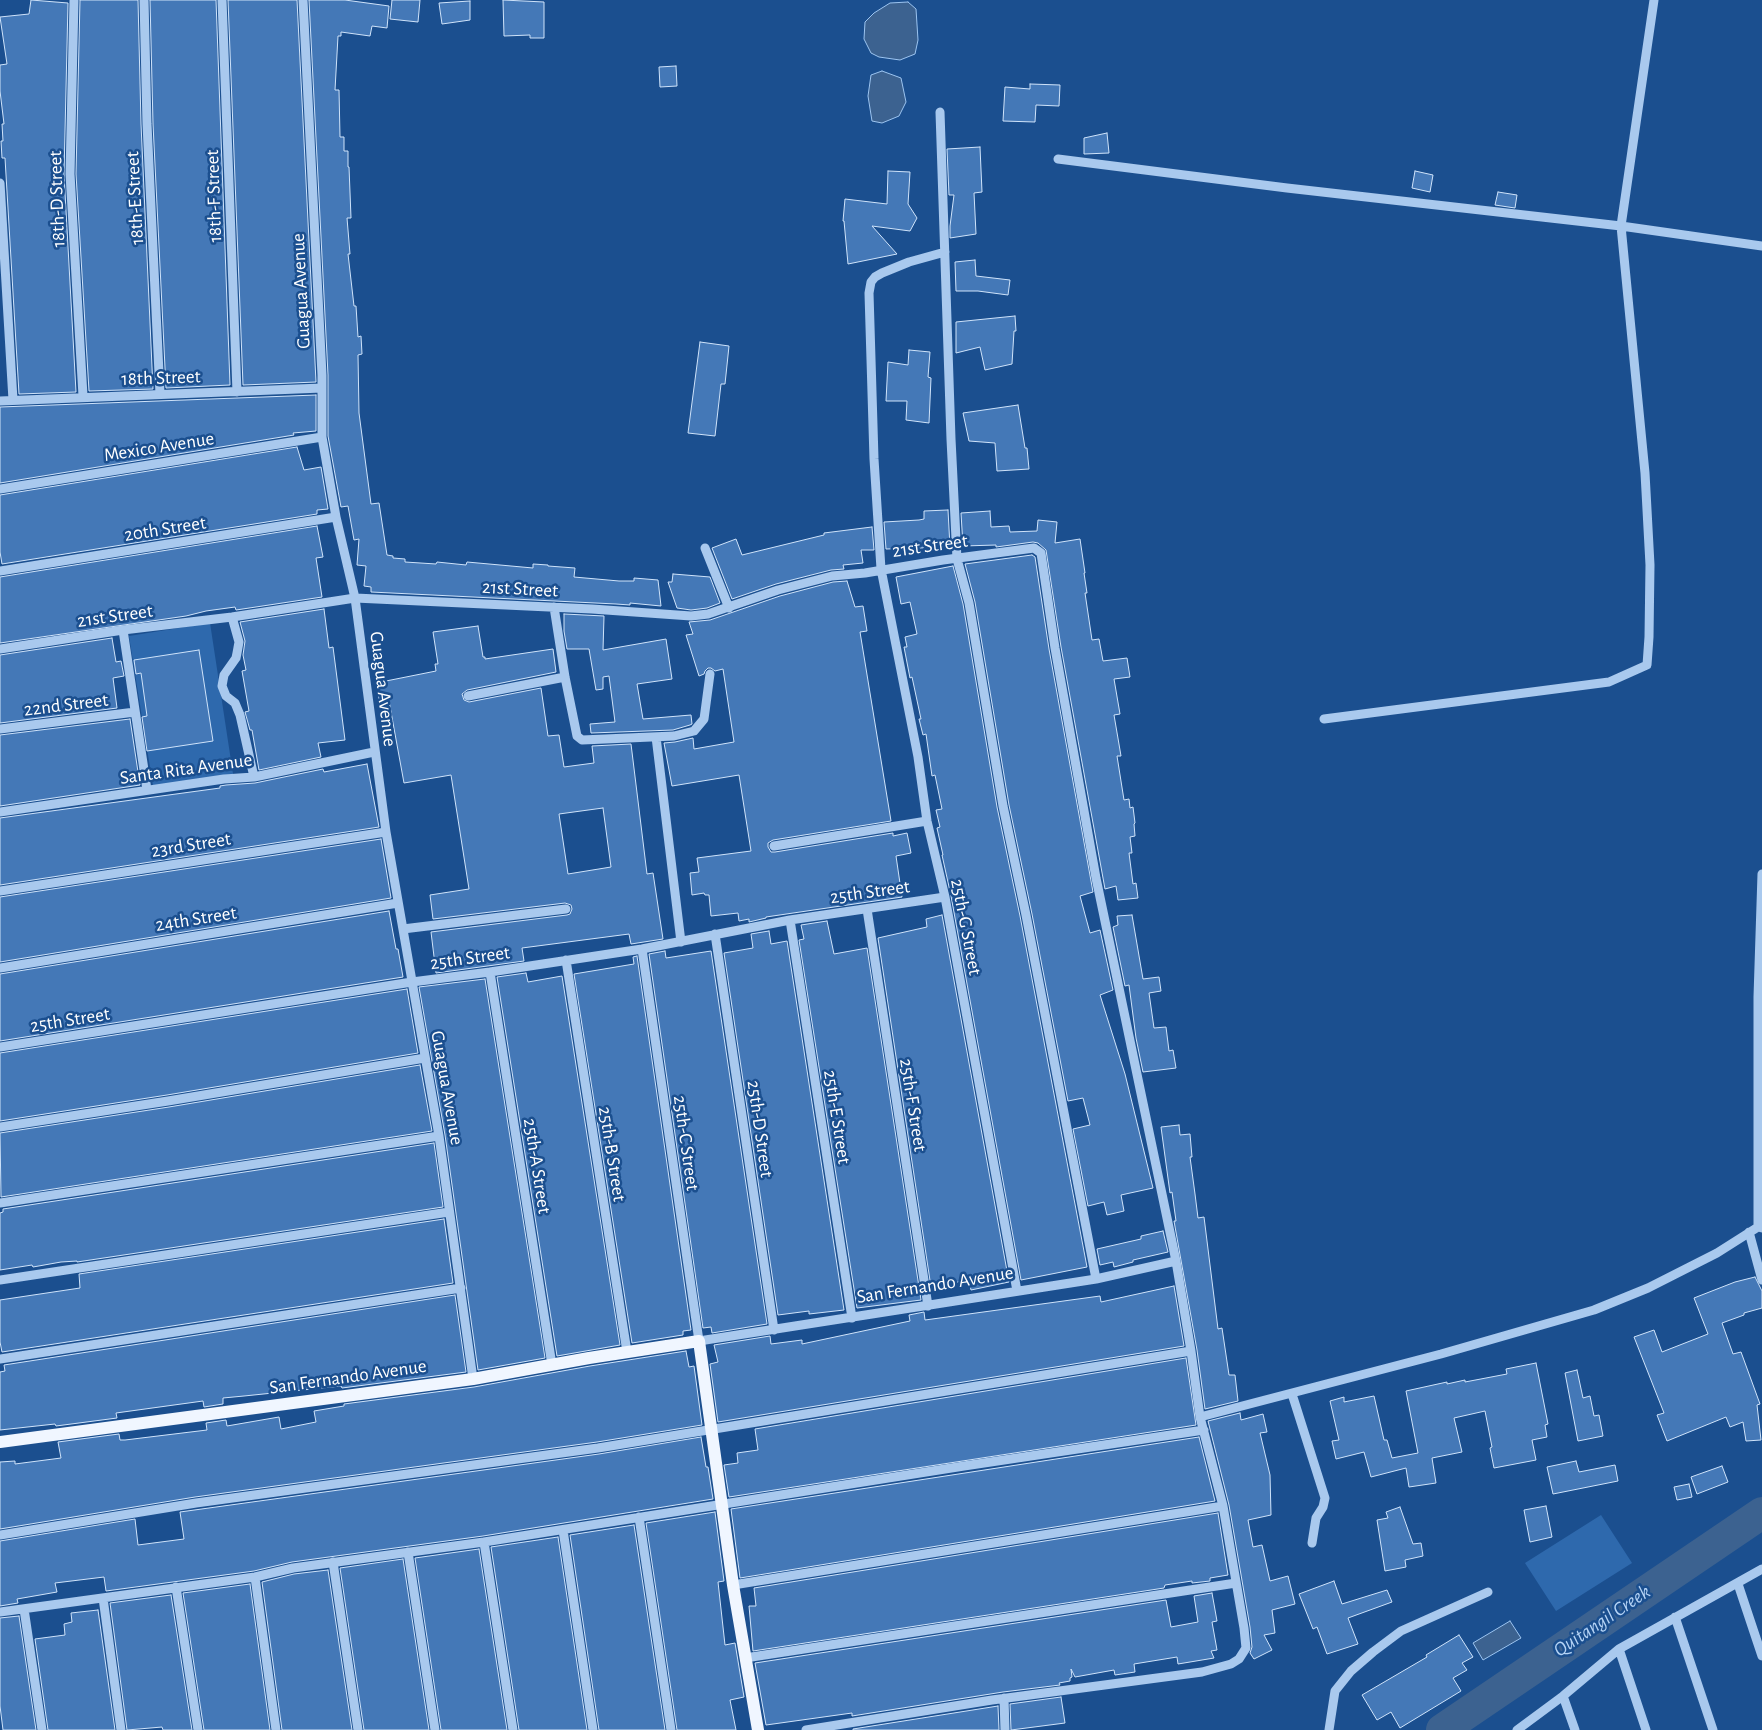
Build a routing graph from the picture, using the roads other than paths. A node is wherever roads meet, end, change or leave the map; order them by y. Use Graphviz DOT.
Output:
graph roads {
  1 [pos="74,0"];
  2 [pos="144,0"];
  3 [pos="222,0"];
  4 [pos="303,0"];
  5 [pos="1654,0"];
  6 [pos="940,112"];
  7 [pos="1058,159"];
  8 [pos="0,183"];
  9 [pos="1620,226"];
  10 [pos="1762,246"];
  11 [pos="945,252"];
  12 [pos="322,388"];
  13 [pos="237,392"];
  14 [pos="160,394"];
  15 [pos="83,396"];
  16 [pos="13,400"];
  17 [pos="0,401"];
  18 [pos="322,437"];
  19 [pos="0,489"];
  20 [pos="336,517"];
  21 [pos="705,548"];
  22 [pos="957,559"];
  23 [pos="881,569"];
  24 [pos="0,571"];
  25 [pos="355,598"];
  26 [pos="554,607"];
  27 [pos="729,608"];
  28 [pos="232,617"];
  29 [pos="123,630"];
  30 [pos="0,649"];
  31 [pos="710,674"];
  32 [pos="565,676"];
  33 [pos="468,696"];
  34 [pos="135,712"];
  35 [pos="1324,719"];
  36 [pos="0,729"];
  37 [pos="656,737"];
  38 [pos="374,752"];
  39 [pos="254,776"];
  40 [pos="147,790"];
  41 [pos="0,812"];
  42 [pos="927,821"];
  43 [pos="386,832"];
  44 [pos="774,846"];
  45 [pos="1762,874"];
  46 [pos="0,891"];
  47 [pos="944,897"];
  48 [pos="398,903"];
  49 [pos="566,909"];
  50 [pos="867,909"];
  51 [pos="790,920"];
  52 [pos="403,929"];
  53 [pos="715,934"];
  54 [pos="681,942"];
  55 [pos="642,949"];
  56 [pos="566,960"];
  57 [pos="0,968"];
  58 [pos="490,972"];
  59 [pos="412,982"];
  60 [pos="0,1047"];
  61 [pos="425,1058"];
  62 [pos="0,1126"];
  63 [pos="439,1136"];
  64 [pos="0,1204"];
  65 [pos="449,1212"];
  66 [pos="1760,1227"];
  67 [pos="1749,1232"];
  68 [pos="1176,1261"];
  69 [pos="1096,1279"];
  70 [pos="0,1280"];
  71 [pos="1762,1280"];
  72 [pos="461,1288"];
  73 [pos="1017,1291"];
  74 [pos="928,1306"];
  75 [pos="852,1318"];
  76 [pos="774,1330"];
  77 [pos="699,1341"];
  78 [pos="1191,1351"];
  79 [pos="627,1352"];
  80 [pos="0,1359"];
  81 [pos="552,1364"];
  82 [pos="473,1379"];
  83 [pos="1292,1394"];
  84 [pos="1200,1417"];
  85 [pos="713,1429"];
  86 [pos="1204,1430"];
  87 [pos="0,1442"];
  88 [pos="723,1505"];
  89 [pos="1223,1506"];
  90 [pos="640,1517"];
  91 [pos="563,1530"];
  92 [pos="0,1536"];
  93 [pos="484,1542"];
  94 [pos="1312,1543"];
  95 [pos="408,1552"];
  96 [pos="333,1562"];
  97 [pos="1762,1570"];
  98 [pos="254,1577"];
  99 [pos="1236,1583"];
  100 [pos="1738,1584"];
  101 [pos="733,1585"];
  102 [pos="176,1587"];
  103 [pos="1488,1592"];
  104 [pos="103,1598"];
  105 [pos="24,1609"];
  106 [pos="0,1612"];
  107 [pos="1675,1616"];
  108 [pos="1619,1649"];
  109 [pos="1762,1656"];
  110 [pos="745,1658"];
  111 [pos="1563,1696"];
  112 [pos="1004,1698"];
  113 [pos="42,1730"];
  114 [pos="121,1730"];
  115 [pos="198,1730"];
  116 [pos="276,1730"];
  117 [pos="358,1730"];
  118 [pos="435,1730"];
  119 [pos="513,1730"];
  120 [pos="593,1730"];
  121 [pos="671,1730"];
  122 [pos="758,1730"];
  123 [pos="806,1730"];
  124 [pos="1005,1730"];
  125 [pos="1330,1730"];
  126 [pos="1517,1730"];
  127 [pos="1575,1730"];
  128 [pos="1646,1730"];
  129 [pos="1713,1730"];
  1 -- 15 [label="street, 18th-D Street"];
  2 -- 14 [label="street, 18th-E Street"];
  3 -- 13 [label="street, 18th-F Street"];
  4 -- 12 [label="street, Guagua Avenue"];
  5 -- 9 [label="street"];
  6 -- 11 [label="street"];
  7 -- 9 [label="street"];
  8 -- 16 [label="street"];
  9 -- 10 [label="street"];
  9 -- 35 [label="street"];
  11 -- 22 [label="street"];
  11 -- 23 [label="street, 25th-G Street"];
  12 -- 13 [label="street, 18th Street"];
  12 -- 18 [label="street, Guagua Avenue"];
  13 -- 14 [label="street, 18th Street"];
  14 -- 15 [label="street, 18th Street"];
  15 -- 16 [label="street, 18th Street"];
  16 -- 17 [label="street, 18th Street"];
  18 -- 19 [label="street, Mexico Avenue"];
  18 -- 20 [label="street, Guagua Avenue"];
  20 -- 24 [label="street, 20th Street"];
  20 -- 25 [label="street, Guagua Avenue"];
  21 -- 27 [label="street"];
  22 -- 23 [label="street, 21st Street"];
  22 -- 68 [label="street, 21st Street"];
  22 -- 69 [label="street"];
  23 -- 27 [label="street, 21st Street"];
  23 -- 42 [label="street, 25th-G Street"];
  25 -- 26 [label="street, 21st Street"];
  25 -- 28 [label="street, 21st Street"];
  25 -- 38 [label="street, Guagua Avenue"];
  26 -- 27 [label="street, 21st Street"];
  26 -- 32 [label="street"];
  28 -- 29 [label="street, 21st Street"];
  28 -- 39 [label="street"];
  29 -- 30 [label="street, 21st Street"];
  29 -- 34 [label="street"];
  31 -- 37 [label="street"];
  32 -- 33 [label="street"];
  32 -- 37 [label="street"];
  34 -- 36 [label="street, 22nd Street"];
  34 -- 40 [label="street"];
  37 -- 54 [label="street"];
  38 -- 39 [label="street, Santa Rita Avenue"];
  38 -- 43 [label="street, Guagua Avenue"];
  39 -- 40 [label="street, Santa Rita Avenue"];
  40 -- 41 [label="street, Santa Rita Avenue"];
  42 -- 44 [label="street"];
  42 -- 47 [label="street, 25th-G Street"];
  43 -- 46 [label="street, 23rd Street"];
  43 -- 48 [label="street, Guagua Avenue"];
  45 -- 66 [label="street"];
  47 -- 50 [label="street, 25th Street"];
  47 -- 73 [label="street, 25th-G Street"];
  48 -- 52 [label="street, Guagua Avenue"];
  48 -- 57 [label="street, 24th Street"];
  49 -- 52 [label="street"];
  50 -- 51 [label="street, 25th Street"];
  50 -- 74 [label="street, 25th-F Street"];
  51 -- 53 [label="street, 25th Street"];
  51 -- 75 [label="street, 25th-E Street"];
  52 -- 59 [label="street, Guagua Avenue"];
  53 -- 54 [label="street, 25th Street"];
  53 -- 76 [label="street, 25th-D Street"];
  54 -- 55 [label="street, 25th Street"];
  55 -- 56 [label="street, 25th Street"];
  55 -- 77 [label="street, 25th-C Street"];
  56 -- 58 [label="street, 25th Street"];
  56 -- 79 [label="street, 25th-B Street"];
  58 -- 59 [label="street, 25th Street"];
  58 -- 81 [label="street, 25th-A Street"];
  59 -- 60 [label="street, 25th Street"];
  59 -- 61 [label="street, Guagua Avenue"];
  61 -- 62 [label="street"];
  61 -- 63 [label="street, Guagua Avenue"];
  63 -- 64 [label="street"];
  63 -- 65 [label="street, Guagua Avenue"];
  65 -- 70 [label="street"];
  65 -- 72 [label="street, Guagua Avenue"];
  66 -- 67 [label="street"];
  67 -- 71 [label="street"];
  67 -- 83 [label="street"];
  68 -- 69 [label="street, San Fernando Avenue"];
  68 -- 78 [label="street"];
  69 -- 73 [label="street, San Fernando Avenue"];
  72 -- 80 [label="street"];
  72 -- 82 [label="street, Guagua Avenue"];
  73 -- 74 [label="street, San Fernando Avenue"];
  74 -- 75 [label="street, San Fernando Avenue"];
  75 -- 76 [label="street, San Fernando Avenue"];
  76 -- 77 [label="street, San Fernando Avenue"];
  77 -- 79 [label="main road, San Fernando Avenue"];
  77 -- 85 [label="main road"];
  78 -- 84 [label="street"];
  78 -- 85 [label="street"];
  79 -- 81 [label="main road, San Fernando Avenue"];
  81 -- 82 [label="main road, San Fernando Avenue"];
  82 -- 87 [label="main road, San Fernando Avenue"];
  83 -- 84 [label="street"];
  83 -- 94 [label="street"];
  84 -- 86 [label="street"];
  85 -- 88 [label="main road"];
  85 -- 92 [label="street"];
  86 -- 88 [label="street"];
  86 -- 89 [label="street"];
  88 -- 90 [label="street"];
  88 -- 101 [label="main road"];
  89 -- 99 [label="street"];
  89 -- 101 [label="street"];
  90 -- 91 [label="street"];
  90 -- 121 [label="street"];
  91 -- 93 [label="street"];
  91 -- 120 [label="street"];
  93 -- 95 [label="street"];
  93 -- 119 [label="street"];
  95 -- 96 [label="street"];
  95 -- 118 [label="street"];
  96 -- 98 [label="street"];
  96 -- 117 [label="street"];
  97 -- 100 [label="street"];
  98 -- 102 [label="street"];
  98 -- 116 [label="street"];
  99 -- 110 [label="street"];
  99 -- 112 [label="street"];
  100 -- 107 [label="street"];
  100 -- 109 [label="street"];
  101 -- 110 [label="main road"];
  102 -- 104 [label="street"];
  102 -- 115 [label="street"];
  103 -- 125 [label="street"];
  104 -- 105 [label="street"];
  104 -- 114 [label="street"];
  105 -- 106 [label="street"];
  105 -- 113 [label="street"];
  107 -- 108 [label="street"];
  107 -- 129 [label="street"];
  108 -- 111 [label="street"];
  108 -- 128 [label="street"];
  110 -- 122 [label="main road"];
  111 -- 126 [label="street"];
  111 -- 127 [label="street"];
  112 -- 123 [label="street"];
  112 -- 124 [label="street"];
}
